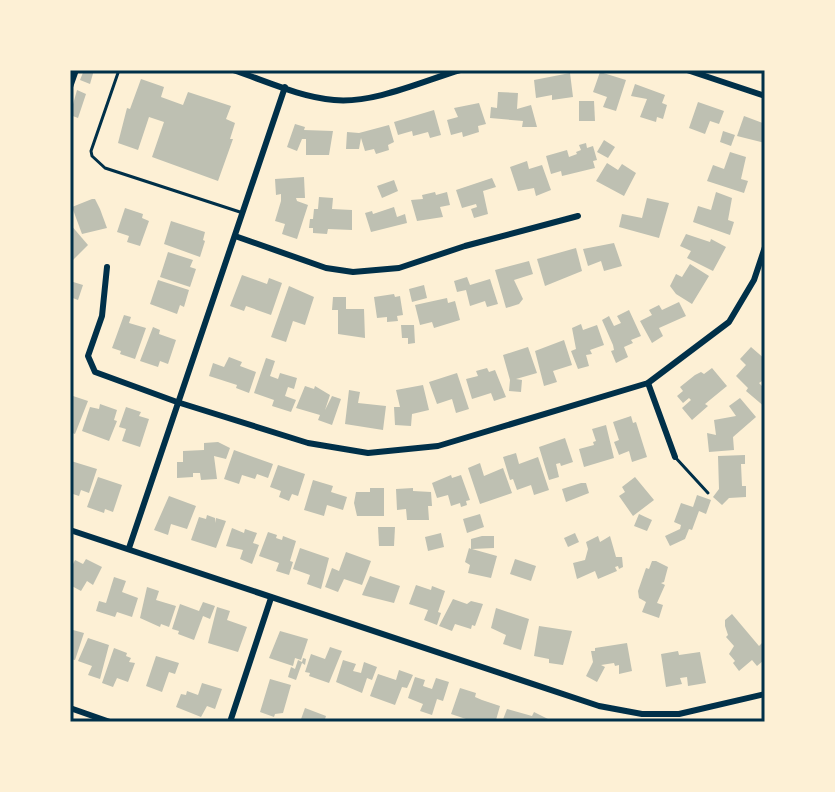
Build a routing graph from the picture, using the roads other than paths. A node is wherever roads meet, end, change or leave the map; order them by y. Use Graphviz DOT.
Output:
graph roads {
  1 [pos="76,70"];
  2 [pos="119,70"];
  3 [pos="233,70"];
  4 [pos="460,70"];
  5 [pos="687,70"];
  6 [pos="70,87"];
  7 [pos="285,87"];
  8 [pos="765,96"];
  9 [pos="243,213"];
  10 [pos="578,216"];
  11 [pos="235,236"];
  12 [pos="765,247"];
  13 [pos="107,267"];
  14 [pos="648,383"];
  15 [pos="177,402"];
  16 [pos="675,457"];
  17 [pos="708,493"];
  18 [pos="70,530"];
  19 [pos="129,548"];
  20 [pos="271,598"];
  21 [pos="765,694"];
  22 [pos="70,708"];
  23 [pos="110,722"];
  24 [pos="230,722"];
  1 -- 6 [label="street"];
  2 -- 9 [label="lane"];
  3 -- 7 [label="street"];
  4 -- 7 [label="street"];
  5 -- 8 [label="street"];
  7 -- 9 [label="street"];
  9 -- 11 [label="street"];
  10 -- 11 [label="street"];
  11 -- 15 [label="street"];
  12 -- 14 [label="street"];
  13 -- 15 [label="street"];
  14 -- 15 [label="street"];
  14 -- 16 [label="street"];
  15 -- 19 [label="street"];
  16 -- 17 [label="lane"];
  18 -- 19 [label="street"];
  19 -- 20 [label="street"];
  20 -- 21 [label="street"];
  20 -- 24 [label="street"];
  22 -- 23 [label="street"];
}
